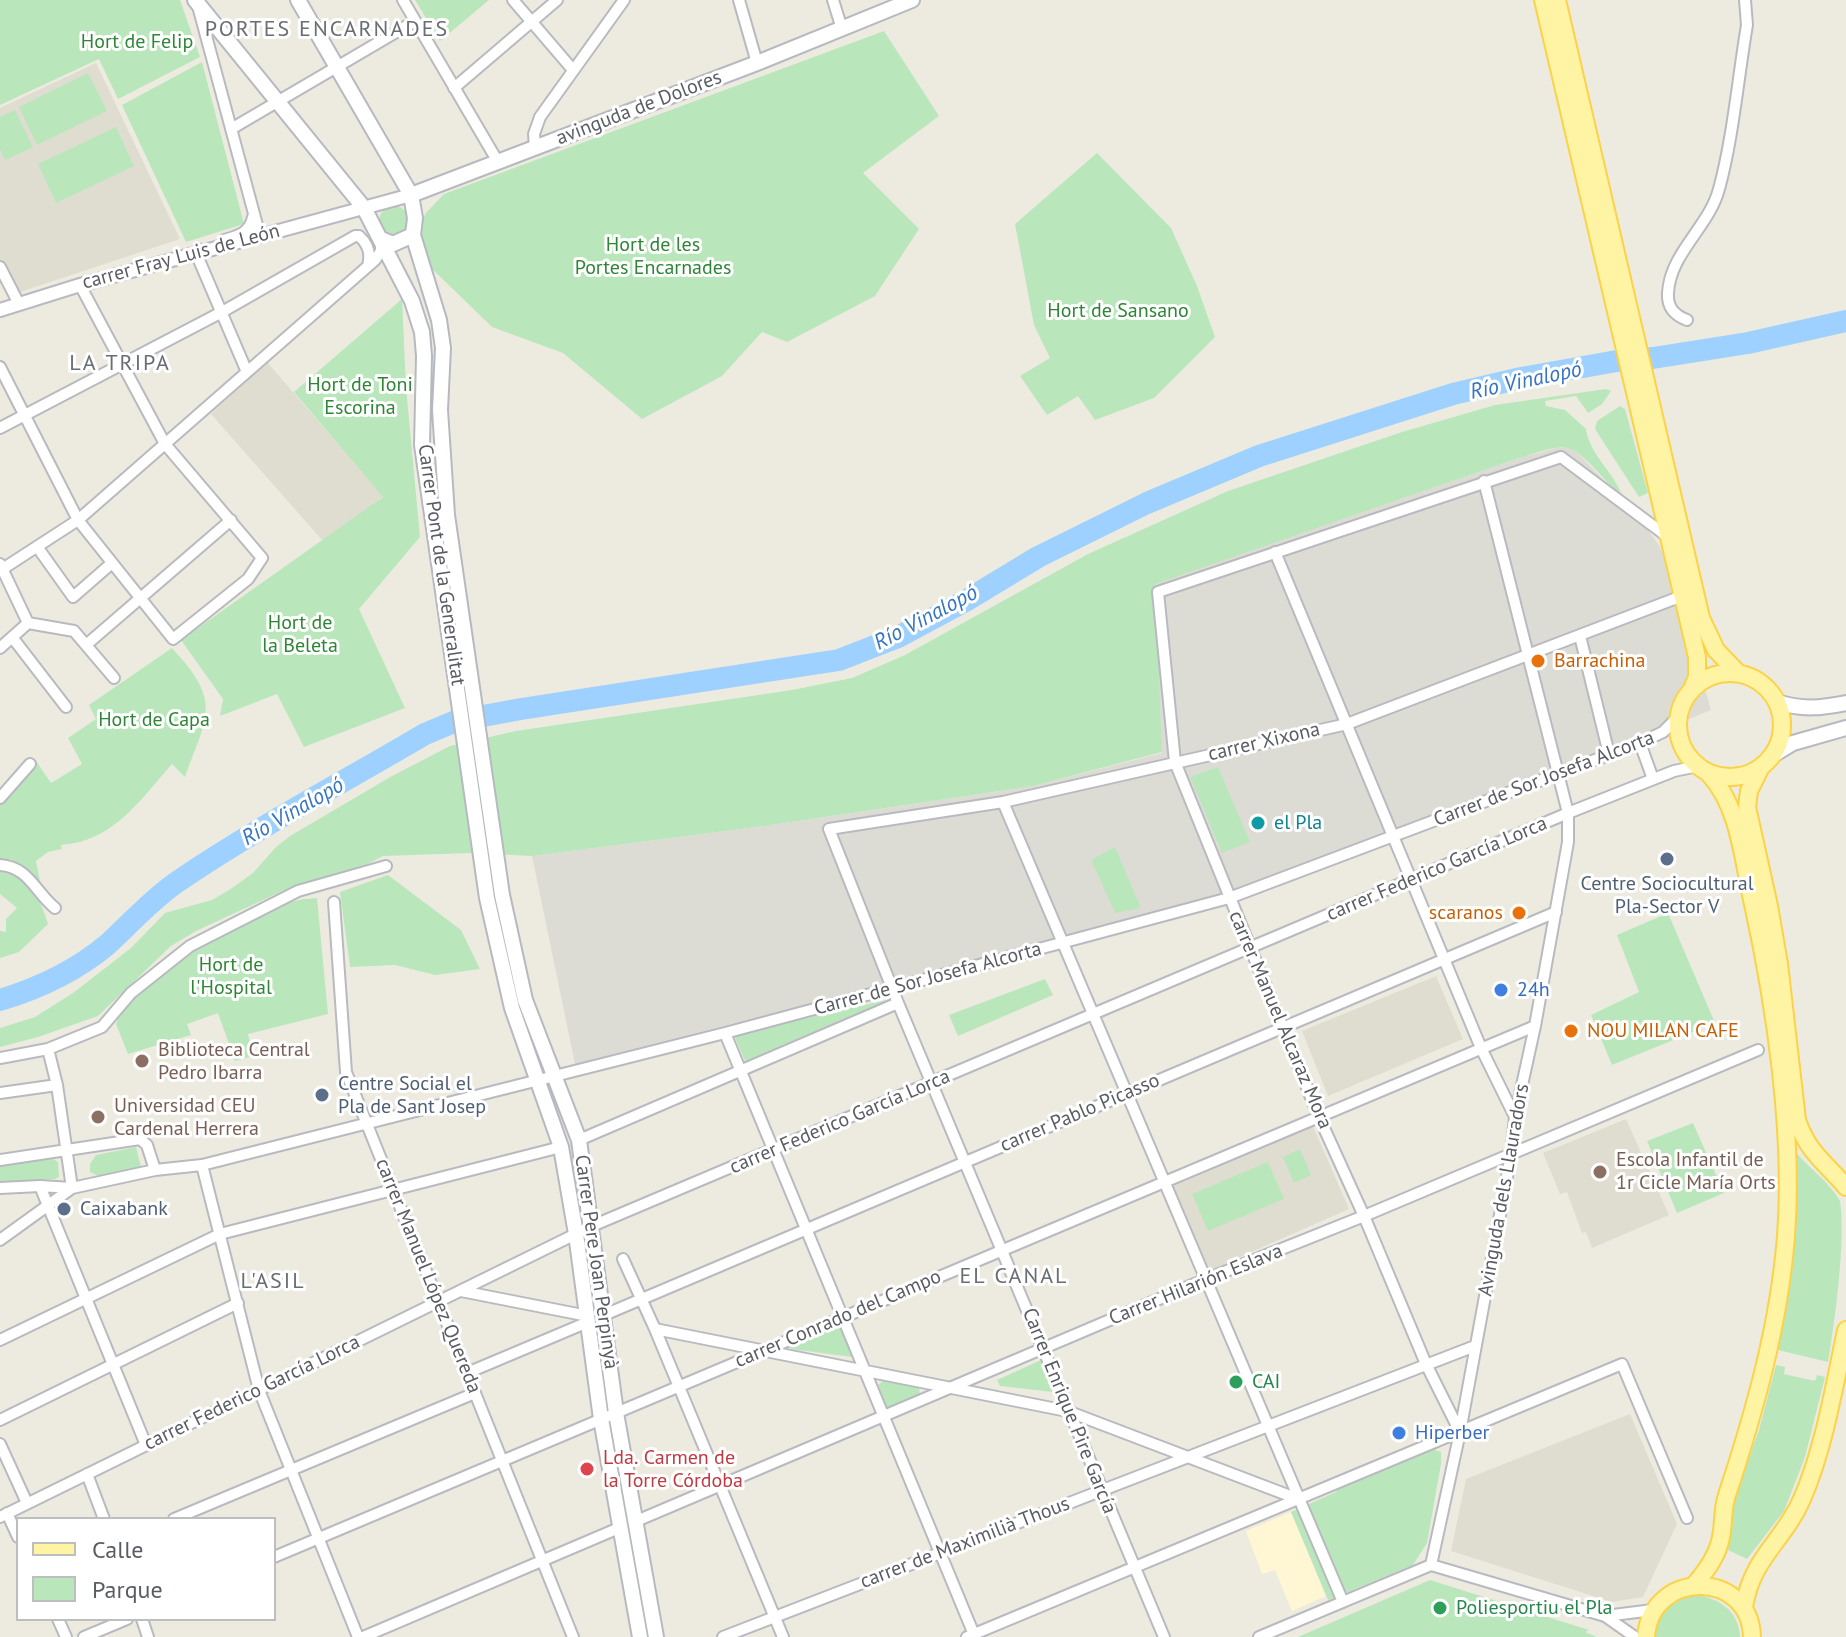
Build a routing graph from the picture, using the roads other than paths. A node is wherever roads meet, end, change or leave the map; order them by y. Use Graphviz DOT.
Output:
graph roads {
  1 [pos="298,0"];
  2 [pos="403,0"];
  3 [pos="513,0"];
  4 [pos="557,0"];
  5 [pos="624,0"];
  6 [pos="739,0"];
  7 [pos="833,0"];
  8 [pos="912,0"];
  9 [pos="1543,0"];
  10 [pos="1557,0"];
  11 [pos="1745,0"];
  12 [pos="196,2"];
  13 [pos="415,21"];
  14 [pos="531,22"];
  15 [pos="842,29"];
  16 [pos="757,63"];
  17 [pos="337,67"];
  18 [pos="573,70"];
  19 [pos="454,88"];
  20 [pos="278,101"];
  21 [pos="231,129"];
  22 [pos="535,148"];
  23 [pos="498,162"];
  24 [pos="411,195"];
  25 [pos="364,208"];
  26 [pos="253,213"];
  27 [pos="413,235"];
  28 [pos="260,236"];
  29 [pos="381,239"];
  30 [pos="196,253"];
  31 [pos="368,266"];
  32 [pos="0,267"];
  33 [pos="80,285"];
  34 [pos="19,304"];
  35 [pos="0,310"];
  36 [pos="1623,310"];
  37 [pos="222,312"];
  38 [pos="1687,320"];
  39 [pos="122,365"];
  40 [pos="0,367"];
  41 [pos="247,372"];
  42 [pos="1645,405"];
  43 [pos="25,415"];
  44 [pos="0,428"];
  45 [pos="165,444"];
  46 [pos="1484,481"];
  47 [pos="78,520"];
  48 [pos="231,520"];
  49 [pos="1668,537"];
  50 [pos="38,548"];
  51 [pos="444,549"];
  52 [pos="1275,552"];
  53 [pos="112,563"];
  54 [pos="2,566"];
  55 [pos="1682,596"];
  56 [pos="140,597"];
  57 [pos="28,623"];
  58 [pos="1580,636"];
  59 [pos="12,637"];
  60 [pos="86,645"];
  61 [pos="0,648"];
  62 [pos="1529,656"];
  63 [pos="1738,673"];
  64 [pos="114,678"];
  65 [pos="1692,689"];
  66 [pos="1777,702"];
  67 [pos="1846,703"];
  68 [pos="66,707"];
  69 [pos="1678,717"];
  70 [pos="1347,724"];
  71 [pos="1846,728"];
  72 [pos="1640,743"];
  73 [pos="1609,754"];
  74 [pos="1773,755"];
  75 [pos="1175,762"];
  76 [pos="30,764"];
  77 [pos="1760,769"];
  78 [pos="1703,770"];
  79 [pos="1559,773"];
  80 [pos="1653,779"];
  81 [pos="0,798"];
  82 [pos="1003,802"];
  83 [pos="1568,813"];
  84 [pos="829,829"];
  85 [pos="1393,838"];
  86 [pos="0,865"];
  87 [pos="386,866"];
  88 [pos="1411,880"];
  89 [pos="495,897"];
  90 [pos="1229,898"];
  91 [pos="334,902"];
  92 [pos="55,908"];
  93 [pos="1556,912"];
  94 [pos="1062,943"];
  95 [pos="1250,948"];
  96 [pos="1444,958"];
  97 [pos="893,988"];
  98 [pos="898,1003"];
  99 [pos="1093,1015"];
  100 [pos="1535,1026"];
  101 [pos="1282,1027"];
  102 [pos="725,1033"];
  103 [pos="1481,1048"];
  104 [pos="48,1049"];
  105 [pos="1758,1050"];
  106 [pos="0,1058"];
  107 [pos="742,1071"];
  108 [pos="555,1076"];
  109 [pos="536,1080"];
  110 [pos="933,1082"];
  111 [pos="57,1085"];
  112 [pos="0,1093"];
  113 [pos="1125,1094"];
  114 [pos="1319,1117"];
  115 [pos="1515,1117"];
  116 [pos="366,1123"];
  117 [pos="579,1140"];
  118 [pos="561,1147"];
  119 [pos="68,1150"];
  120 [pos="774,1150"];
  121 [pos="1511,1155"];
  122 [pos="0,1160"];
  123 [pos="966,1162"];
  124 [pos="202,1165"];
  125 [pos="155,1170"];
  126 [pos="1162,1183"];
  127 [pos="40,1186"];
  128 [pos="1846,1187"];
  129 [pos="0,1188"];
  130 [pos="72,1188"];
  131 [pos="393,1190"];
  132 [pos="48,1206"];
  133 [pos="1364,1216"];
  134 [pos="592,1226"];
  135 [pos="807,1229"];
  136 [pos="220,1234"];
  137 [pos="576,1234"];
  138 [pos="0,1240"];
  139 [pos="1002,1250"];
  140 [pos="623,1259"];
  141 [pos="1204,1280"];
  142 [pos="461,1291"];
  143 [pos="86,1298"];
  144 [pos="641,1299"];
  145 [pos="438,1302"];
  146 [pos="238,1303"];
  147 [pos="604,1315"];
  148 [pos="843,1317"];
  149 [pos="588,1319"];
  150 [pos="655,1329"];
  151 [pos="1846,1330"];
  152 [pos="0,1340"];
  153 [pos="1475,1346"];
  154 [pos="1043,1348"];
  155 [pos="764,1350"];
  156 [pos="1843,1357"];
  157 [pos="113,1364"];
  158 [pos="1426,1364"];
  159 [pos="865,1370"];
  160 [pos="467,1373"];
  161 [pos="679,1386"];
  162 [pos="952,1387"];
  163 [pos="259,1390"];
  164 [pos="475,1393"];
  165 [pos="1067,1411"];
  166 [pos="616,1413"];
  167 [pos="883,1416"];
  168 [pos="601,1419"];
  169 [pos="0,1420"];
  170 [pos="1267,1426"];
  171 [pos="1460,1432"];
  172 [pos="0,1444"];
  173 [pos="146,1445"];
  174 [pos="1188,1457"];
  175 [pos="502,1461"];
  176 [pos="291,1470"];
  177 [pos="87,1474"];
  178 [pos="720,1486"];
  179 [pos="1101,1490"];
  180 [pos="1298,1499"];
  181 [pos="27,1503"];
  182 [pos="3,1515"];
  183 [pos="103,1517"];
  184 [pos="179,1517"];
  185 [pos="1687,1518"];
  186 [pos="634,1522"];
  187 [pos="619,1528"];
  188 [pos="16,1534"];
  189 [pos="318,1538"];
  190 [pos="941,1553"];
  191 [pos="276,1556"];
  192 [pos="542,1561"];
  193 [pos="1431,1565"];
  194 [pos="1134,1567"];
  195 [pos="1695,1584"];
  196 [pos="1343,1602"];
  197 [pos="1744,1607"];
  198 [pos="1653,1610"];
  199 [pos="1605,1616"];
  200 [pos="775,1617"];
  201 [pos="122,1621"];
  202 [pos="1756,1634"];
  203 [pos="972,1636"];
  204 [pos="84,1637"];
  205 [pos="361,1637"];
  206 [pos="573,1637"];
  207 [pos="640,1637"];
  208 [pos="656,1637"];
  209 [pos="723,1637"];
  210 [pos="783,1637"];
  211 [pos="1164,1637"];
  212 [pos="1259,1637"];
  213 [pos="1635,1637"];
  214 [pos="1646,1637"];
  1 -- 17 [label="main road"];
  2 -- 13 [label="street"];
  3 -- 14 [label="street"];
  4 -- 14 [label="street"];
  5 -- 18 [label="street"];
  6 -- 16 [label="street"];
  7 -- 15 [label="street"];
  8 -- 15 [label="main road, avinguda de Dolores"];
  9 -- 36 [label="main road"];
  10 -- 36 [label="main road"];
  11 -- 38 [label="street"];
  12 -- 20 [label="main road, Carrer Pont de la Generalitat"];
  12 -- 21 [label="street"];
  13 -- 17 [label="street"];
  13 -- 19 [label="street"];
  14 -- 18 [label="street"];
  14 -- 19 [label="street"];
  15 -- 16 [label="main road, avinguda de Dolores"];
  16 -- 22 [label="main road, avinguda de Dolores"];
  17 -- 20 [label="street"];
  17 -- 24 [label="main road"];
  18 -- 22 [label="street"];
  19 -- 23 [label="street"];
  20 -- 21 [label="street"];
  20 -- 25 [label="main road, Carrer Pont de la Generalitat"];
  21 -- 26 [label="street"];
  22 -- 23 [label="main road, avinguda de Dolores"];
  23 -- 24 [label="main road, avinguda de Dolores"];
  24 -- 25 [label="street, avinguda de Dolores"];
  24 -- 27 [label="main road, Carrer Pont de la Generalitat"];
  25 -- 28 [label="street, carrer Fray Luis de León"];
  25 -- 29 [label="main road, Carrer Pont de la Generalitat"];
  26 -- 28 [label="street"];
  26 -- 30 [label="street"];
  27 -- 29 [label="main road"];
  27 -- 51 [label="main road, Carrer Pont de la Generalitat"];
  28 -- 30 [label="street, carrer Fray Luis de León"];
  29 -- 31 [label="street"];
  29 -- 51 [label="main road, Carrer Pont de la Generalitat"];
  30 -- 33 [label="street, carrer Fray Luis de León"];
  30 -- 37 [label="street"];
  31 -- 37 [label="street"];
  31 -- 41 [label="street"];
  32 -- 34 [label="street"];
  33 -- 34 [label="street, carrer Fray Luis de León"];
  33 -- 39 [label="street"];
  34 -- 35 [label="street, carrer Fray Luis de León"];
  36 -- 42 [label="main road"];
  37 -- 39 [label="street"];
  37 -- 41 [label="street"];
  39 -- 43 [label="street"];
  39 -- 45 [label="street"];
  40 -- 43 [label="street"];
  41 -- 45 [label="street"];
  42 -- 49 [label="main road"];
  42 -- 63 [label="main road"];
  43 -- 44 [label="street"];
  43 -- 47 [label="street"];
  45 -- 47 [label="street"];
  45 -- 48 [label="street"];
  46 -- 49 [label="street"];
  46 -- 52 [label="street"];
  46 -- 62 [label="street, Avinguda dels Llauradors"];
  47 -- 50 [label="street"];
  47 -- 53 [label="street"];
  48 -- 56 [label="street"];
  48 -- 56 [label="street"];
  49 -- 55 [label="main road"];
  50 -- 53 [label="street"];
  50 -- 54 [label="street"];
  51 -- 89 [label="main road, Carrer Pont de la Generalitat"];
  52 -- 70 [label="street"];
  52 -- 75 [label="street, carrer Manuel Alcaraz Mora"];
  53 -- 56 [label="street"];
  54 -- 57 [label="street"];
  55 -- 58 [label="street, carrer Xixona"];
  55 -- 65 [label="main road"];
  56 -- 60 [label="street"];
  57 -- 59 [label="street"];
  57 -- 60 [label="street"];
  58 -- 62 [label="street, carrer Xixona"];
  58 -- 73 [label="street"];
  59 -- 61 [label="street"];
  59 -- 68 [label="street"];
  60 -- 64 [label="street"];
  62 -- 70 [label="street, carrer Xixona"];
  62 -- 79 [label="street, Avinguda dels Llauradors"];
  63 -- 65 [label="main road"];
  63 -- 66 [label="main road"];
  65 -- 69 [label="main road"];
  66 -- 67 [label="main road"];
  66 -- 74 [label="main road"];
  69 -- 72 [label="street, Carrer de Sor Josefa Alcorta"];
  69 -- 78 [label="main road"];
  70 -- 75 [label="street, carrer Xixona"];
  70 -- 85 [label="street"];
  71 -- 74 [label="main road"];
  72 -- 73 [label="street, Carrer de Sor Josefa Alcorta"];
  72 -- 80 [label="street"];
  73 -- 79 [label="street, Carrer de Sor Josefa Alcorta"];
  74 -- 77 [label="main road"];
  75 -- 82 [label="street, carrer Xixona"];
  75 -- 90 [label="street, carrer Manuel Alcaraz Mora"];
  76 -- 81 [label="street"];
  77 -- 78 [label="main road"];
  77 -- 128 [label="main road"];
  78 -- 80 [label="street, carrer Federico García Lorca"];
  78 -- 195 [label="main road"];
  79 -- 83 [label="street, Avinguda dels Llauradors"];
  79 -- 85 [label="street, Carrer de Sor Josefa Alcorta"];
  80 -- 83 [label="street, carrer Federico García Lorca"];
  82 -- 84 [label="street, carrer Xixona"];
  82 -- 94 [label="street"];
  83 -- 88 [label="street, carrer Federico García Lorca"];
  83 -- 93 [label="street, Avinguda dels Llauradors"];
  84 -- 97 [label="street, Carrer Enrique Pire García"];
  85 -- 88 [label="street"];
  85 -- 90 [label="street, Carrer de Sor Josefa Alcorta"];
  86 -- 92 [label="street"];
  87 -- 104 [label="street"];
  88 -- 95 [label="street, carrer Federico García Lorca"];
  88 -- 96 [label="street"];
  89 -- 108 [label="main road, Carrer Pere Joan Perpinyà"];
  89 -- 109 [label="main road, Carrer Pere Joan Perpinyà"];
  90 -- 94 [label="street, Carrer de Sor Josefa Alcorta"];
  90 -- 95 [label="street, carrer Manuel Alcaraz Mora"];
  91 -- 116 [label="street, carrer Manuel López Quereda"];
  93 -- 96 [label="street, carrer Pablo Picasso"];
  93 -- 100 [label="street, Avinguda dels Llauradors"];
  94 -- 97 [label="street, Carrer de Sor Josefa Alcorta"];
  94 -- 99 [label="street"];
  95 -- 99 [label="street, carrer Federico García Lorca"];
  95 -- 101 [label="street, carrer Manuel Alcaraz Mora"];
  96 -- 101 [label="street, carrer Pablo Picasso"];
  96 -- 103 [label="street"];
  97 -- 98 [label="street, Carrer Enrique Pire García"];
  97 -- 102 [label="street, Carrer de Sor Josefa Alcorta"];
  98 -- 107 [label="street"];
  98 -- 110 [label="street, Carrer Enrique Pire García"];
  99 -- 110 [label="street, carrer Federico García Lorca"];
  99 -- 113 [label="street"];
  100 -- 103 [label="street, carrer Conrado del Campo"];
  100 -- 115 [label="street, Avinguda dels Llauradors"];
  101 -- 113 [label="street, carrer Pablo Picasso"];
  101 -- 114 [label="street, carrer Manuel Alcaraz Mora"];
  102 -- 107 [label="street"];
  102 -- 108 [label="street, Carrer de Sor Josefa Alcorta"];
  103 -- 114 [label="street, carrer Conrado del Campo"];
  103 -- 115 [label="street"];
  104 -- 106 [label="street"];
  104 -- 111 [label="street"];
  105 -- 121 [label="street, Carrer Hilarión Eslava"];
  107 -- 117 [label="street"];
  107 -- 120 [label="street"];
  108 -- 109 [label="street, Carrer de Sor Josefa Alcorta"];
  108 -- 117 [label="main road, Carrer Pere Joan Perpinyà"];
  109 -- 116 [label="street, Carrer de Sor Josefa Alcorta"];
  109 -- 118 [label="main road, Carrer Pere Joan Perpinyà"];
  110 -- 120 [label="street, carrer Federico García Lorca"];
  110 -- 123 [label="street, Carrer Enrique Pire García"];
  111 -- 112 [label="street"];
  111 -- 119 [label="street"];
  113 -- 123 [label="street, carrer Pablo Picasso"];
  113 -- 126 [label="street"];
  114 -- 126 [label="street, carrer Conrado del Campo"];
  114 -- 133 [label="street, carrer Manuel Alcaraz Mora"];
  115 -- 121 [label="street, Avinguda dels Llauradors"];
  116 -- 124 [label="street, Carrer de Sor Josefa Alcorta"];
  116 -- 131 [label="street, carrer Manuel López Quereda"];
  117 -- 134 [label="main road, Carrer Pere Joan Perpinyà"];
  118 -- 131 [label="street"];
  118 -- 137 [label="main road, Carrer Pere Joan Perpinyà"];
  119 -- 122 [label="street"];
  119 -- 125 [label="street"];
  119 -- 130 [label="street"];
  120 -- 134 [label="street, carrer Federico García Lorca"];
  120 -- 135 [label="street"];
  121 -- 133 [label="street, Carrer Hilarión Eslava"];
  121 -- 153 [label="street, Avinguda dels Llauradors"];
  123 -- 135 [label="street, carrer Pablo Picasso"];
  123 -- 139 [label="street, Carrer Enrique Pire García"];
  124 -- 125 [label="street, Carrer de Sor Josefa Alcorta"];
  124 -- 136 [label="street"];
  125 -- 130 [label="street, Carrer de Sor Josefa Alcorta"];
  126 -- 139 [label="street, carrer Conrado del Campo"];
  126 -- 141 [label="street"];
  127 -- 129 [label="street"];
  127 -- 130 [label="street"];
  127 -- 132 [label="street"];
  130 -- 132 [label="street"];
  131 -- 136 [label="street"];
  131 -- 145 [label="street, carrer Manuel López Quereda"];
  132 -- 138 [label="street"];
  132 -- 143 [label="street"];
  133 -- 141 [label="street, Carrer Hilarión Eslava"];
  133 -- 158 [label="street, carrer Manuel Alcaraz Mora"];
  134 -- 137 [label="street, carrer Federico García Lorca"];
  134 -- 147 [label="main road, Carrer Pere Joan Perpinyà"];
  135 -- 144 [label="street, carrer Pablo Picasso"];
  135 -- 148 [label="street"];
  136 -- 143 [label="street"];
  136 -- 146 [label="street"];
  137 -- 142 [label="street, carrer Federico García Lorca"];
  137 -- 149 [label="main road, Carrer Pere Joan Perpinyà"];
  139 -- 148 [label="street, carrer Conrado del Campo"];
  139 -- 154 [label="street, Carrer Enrique Pire García"];
  140 -- 144 [label="street"];
  141 -- 154 [label="street, Carrer Hilarión Eslava"];
  141 -- 170 [label="street"];
  142 -- 145 [label="street, carrer Federico García Lorca"];
  142 -- 149 [label="street"];
  143 -- 152 [label="street"];
  143 -- 157 [label="street"];
  144 -- 147 [label="street, carrer Pablo Picasso"];
  144 -- 150 [label="street"];
  145 -- 160 [label="street, carrer Manuel López Quereda"];
  145 -- 163 [label="street, carrer Federico García Lorca"];
  146 -- 157 [label="street"];
  146 -- 163 [label="street"];
  147 -- 166 [label="main road, Carrer Pere Joan Perpinyà"];
  148 -- 155 [label="street, carrer Conrado del Campo"];
  148 -- 159 [label="street"];
  149 -- 160 [label="street"];
  149 -- 168 [label="main road, Carrer Pere Joan Perpinyà"];
  150 -- 155 [label="street"];
  150 -- 161 [label="street"];
  151 -- 156 [label="main road"];
  153 -- 158 [label="street, carrer de Maximilià Thous"];
  153 -- 171 [label="street, Avinguda dels Llauradors"];
  154 -- 162 [label="street, Carrer Hilarión Eslava"];
  154 -- 165 [label="street, Carrer Enrique Pire García"];
  155 -- 159 [label="street"];
  155 -- 161 [label="street, carrer Conrado del Campo"];
  156 -- 197 [label="main road"];
  157 -- 169 [label="street"];
  157 -- 173 [label="street"];
  158 -- 170 [label="street, carrer de Maximilià Thous"];
  158 -- 171 [label="street, carrer Manuel Alcaraz Mora"];
  159 -- 162 [label="street"];
  159 -- 167 [label="street"];
  160 -- 164 [label="street, carrer Manuel López Quereda"];
  161 -- 166 [label="street, carrer Conrado del Campo"];
  161 -- 178 [label="street"];
  162 -- 165 [label="street"];
  162 -- 167 [label="street, Carrer Hilarión Eslava"];
  163 -- 173 [label="street, carrer Federico García Lorca"];
  163 -- 176 [label="street"];
  164 -- 175 [label="street, carrer Manuel López Quereda"];
  164 -- 176 [label="street"];
  165 -- 174 [label="street"];
  165 -- 179 [label="street, Carrer Enrique Pire García"];
  166 -- 168 [label="street, carrer Conrado del Campo"];
  166 -- 186 [label="main road, Carrer Pere Joan Perpinyà"];
  167 -- 178 [label="street, Carrer Hilarión Eslava"];
  167 -- 190 [label="street"];
  168 -- 175 [label="street, carrer Conrado del Campo"];
  168 -- 187 [label="main road, Carrer Pere Joan Perpinyà"];
  170 -- 174 [label="street, carrer de Maximilià Thous"];
  170 -- 180 [label="street"];
  171 -- 180 [label="street"];
  171 -- 185 [label="street"];
  171 -- 193 [label="street, Avinguda dels Llauradors"];
  172 -- 181 [label="street"];
  173 -- 177 [label="street, carrer Federico García Lorca"];
  174 -- 179 [label="street, carrer de Maximilià Thous"];
  174 -- 180 [label="street"];
  175 -- 189 [label="street, carrer Conrado del Campo"];
  175 -- 192 [label="street, carrer Manuel López Quereda"];
  176 -- 184 [label="street"];
  176 -- 189 [label="street"];
  177 -- 181 [label="street, carrer Federico García Lorca"];
  177 -- 183 [label="street"];
  178 -- 186 [label="street, Carrer Hilarión Eslava"];
  178 -- 200 [label="street"];
  179 -- 190 [label="street, carrer de Maximilià Thous"];
  179 -- 194 [label="street, Carrer Enrique Pire García"];
  180 -- 194 [label="street"];
  180 -- 196 [label="street"];
  181 -- 182 [label="street, carrer Federico García Lorca"];
  182 -- 188 [label="street"];
  186 -- 208 [label="main road, Carrer Pere Joan Perpinyà"];
  187 -- 192 [label="street"];
  187 -- 207 [label="main road, Carrer Pere Joan Perpinyà"];
  189 -- 191 [label="street, carrer Conrado del Campo"];
  189 -- 205 [label="street"];
  190 -- 200 [label="street, carrer de Maximilià Thous"];
  190 -- 203 [label="street"];
  192 -- 205 [label="street"];
  192 -- 206 [label="street, carrer Manuel López Quereda"];
  193 -- 196 [label="street"];
  193 -- 199 [label="street"];
  194 -- 203 [label="street"];
  194 -- 211 [label="street, Carrer Enrique Pire García"];
  195 -- 197 [label="main road"];
  195 -- 198 [label="main road"];
  196 -- 212 [label="street"];
  197 -- 202 [label="main road"];
  198 -- 199 [label="street"];
  198 -- 214 [label="main road"];
  199 -- 213 [label="street"];
  200 -- 209 [label="street, carrer de Maximilià Thous"];
  200 -- 210 [label="street"];
  201 -- 204 [label="street"];
}
